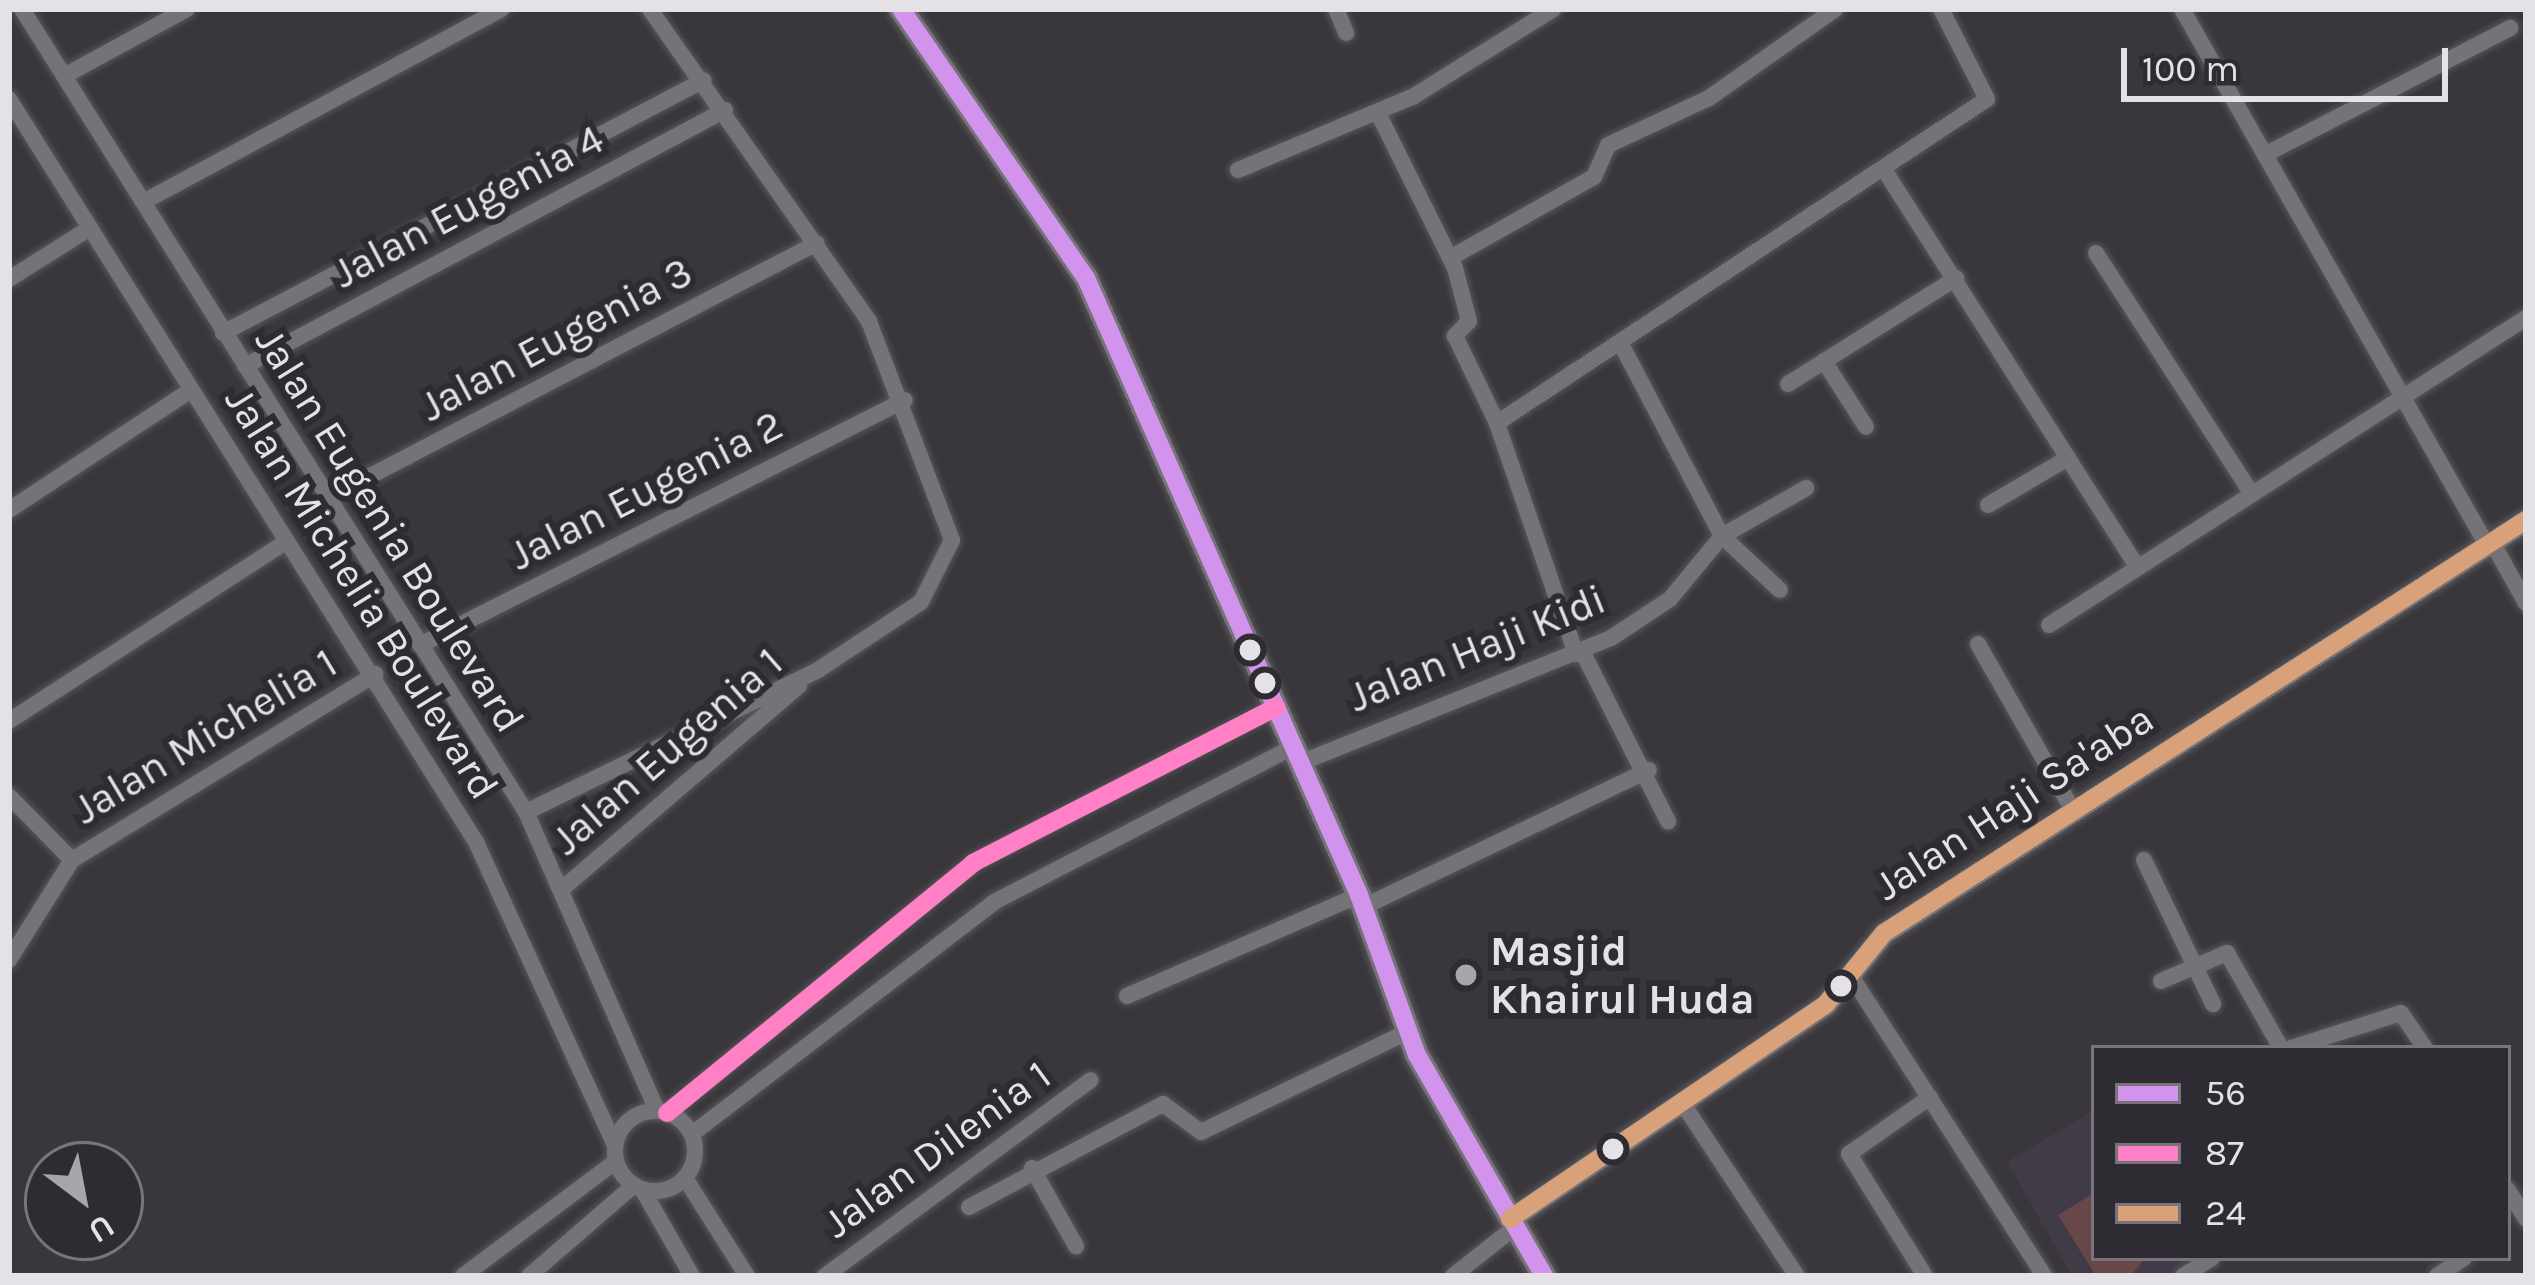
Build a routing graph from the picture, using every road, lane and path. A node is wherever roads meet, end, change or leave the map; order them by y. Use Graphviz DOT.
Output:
graph roads {
  1 [pos="22,9"];
  2 [pos="187,9"];
  3 [pos="502,9"];
  4 [pos="650,9"];
  5 [pos="901,9"];
  6 [pos="1336,9"];
  7 [pos="1553,9"];
  8 [pos="1835,9"];
  9 [pos="1941,9"];
  10 [pos="2182,9"];
  11 [pos="2510,28"];
  12 [pos="1346,33"];
  13 [pos="64,76"];
  14 [pos="704,80"];
  15 [pos="9,99"];
  16 [pos="725,110"];
  17 [pos="1378,113"];
  18 [pos="2266,154"];
  19 [pos="1238,170"];
  20 [pos="1885,171"];
  21 [pos="145,200"];
  22 [pos="90,228"];
  23 [pos="817,243"];
  24 [pos="2096,253"];
  25 [pos="1450,257"];
  26 [pos="1956,278"];
  27 [pos="9,279"];
  28 [pos="2526,318"];
  29 [pos="223,333"];
  30 [pos="1620,342"];
  31 [pos="1824,361"];
  32 [pos="245,366"];
  33 [pos="1788,384"];
  34 [pos="191,391"];
  35 [pos="2408,396"];
  36 [pos="904,400"];
  37 [pos="1497,423"];
  38 [pos="1866,427"];
  39 [pos="2068,458"];
  40 [pos="1806,488"];
  41 [pos="2252,494"];
  42 [pos="328,498"];
  43 [pos="1988,505"];
  44 [pos="9,510"];
  45 [pos="2526,520"];
  46 [pos="1722,536"];
  47 [pos="286,542"];
  48 [pos="2493,544"];
  49 [pos="2137,567"];
  50 [pos="1780,590"];
  51 [pos="2526,603"];
  52 [pos="2049,625"];
  53 [pos="1978,644"];
  54 [pos="420,645"];
  55 [pos="1579,652"];
  56 [pos="818,670"];
  57 [pos="375,674"];
  58 [pos="1276,707"];
  59 [pos="9,722"];
  60 [pos="1296,755"];
  61 [pos="1649,770"];
  62 [pos="9,796"];
  63 [pos="2072,809"];
  64 [pos="526,812"];
  65 [pos="1668,820"];
  66 [pos="72,860"];
  67 [pos="2144,860"];
  68 [pos="563,888"];
  69 [pos="1361,901"];
  70 [pos="9,960"];
  71 [pos="2193,964"];
  72 [pos="1851,976"];
  73 [pos="2161,981"];
  74 [pos="1126,997"];
  75 [pos="2212,1004"];
  76 [pos="1407,1032"];
  77 [pos="2280,1045"];
  78 [pos="2301,1045"];
  79 [pos="2424,1045"];
  80 [pos="1091,1080"];
  81 [pos="1930,1097"];
  82 [pos="1683,1105"];
  83 [pos="662,1112"];
  84 [pos="692,1134"];
  85 [pos="615,1153"];
  86 [pos="1032,1168"];
  87 [pos="685,1178"];
  88 [pos="638,1187"];
  89 [pos="969,1207"];
  90 [pos="1513,1223"];
  91 [pos="1076,1246"];
  92 [pos="463,1276"];
  93 [pos="529,1276"];
  94 [pos="692,1276"];
  95 [pos="747,1276"];
  96 [pos="826,1276"];
  97 [pos="1453,1276"];
  98 [pos="1544,1276"];
  99 [pos="1797,1276"];
  100 [pos="1925,1276"];
  101 [pos="2044,1276"];
  1 -- 13 [label="street, Jalan Eugenia Boulevard"];
  2 -- 13 [label="street"];
  3 -- 21 [label="street"];
  4 -- 14 [label="street"];
  5 -- 58 [label="main road"];
  6 -- 12 [label="street"];
  7 -- 17 [label="street"];
  8 -- 25 [label="street"];
  9 -- 20 [label="street"];
  10 -- 18 [label="street"];
  11 -- 18 [label="street"];
  13 -- 21 [label="street, Jalan Eugenia Boulevard"];
  14 -- 16 [label="street"];
  14 -- 29 [label="street, Jalan Eugenia 4"];
  15 -- 22 [label="street, Jalan Michelia Boulevard"];
  16 -- 23 [label="street"];
  16 -- 32 [label="street, Jalan Eugenia 4"];
  17 -- 19 [label="street"];
  17 -- 25 [label="street"];
  18 -- 35 [label="street"];
  20 -- 26 [label="street"];
  20 -- 30 [label="street"];
  21 -- 29 [label="street, Jalan Eugenia Boulevard"];
  22 -- 27 [label="street"];
  22 -- 34 [label="street, Jalan Michelia Boulevard"];
  23 -- 36 [label="street"];
  23 -- 42 [label="street, Jalan Eugenia 3"];
  24 -- 41 [label="street"];
  25 -- 37 [label="street"];
  26 -- 31 [label="street"];
  26 -- 39 [label="street"];
  28 -- 35 [label="street"];
  29 -- 32 [label="street, Jalan Eugenia Boulevard"];
  30 -- 37 [label="street"];
  30 -- 46 [label="street"];
  31 -- 33 [label="street"];
  31 -- 38 [label="street"];
  32 -- 42 [label="street, Jalan Eugenia Boulevard"];
  34 -- 44 [label="street"];
  34 -- 47 [label="street, Jalan Michelia Boulevard"];
  35 -- 41 [label="street"];
  35 -- 48 [label="street"];
  36 -- 54 [label="street, Jalan Eugenia 2"];
  36 -- 56 [label="street, Jalan Eugenia 1"];
  37 -- 55 [label="street"];
  39 -- 43 [label="street"];
  39 -- 49 [label="street"];
  40 -- 46 [label="street"];
  41 -- 49 [label="street"];
  42 -- 54 [label="street, Jalan Eugenia Boulevard"];
  45 -- 48 [label="street, Jalan Haji Sa'aba"];
  46 -- 50 [label="street"];
  46 -- 55 [label="street, Jalan Haji Kidi"];
  47 -- 57 [label="street, Jalan Michelia Boulevard"];
  47 -- 59 [label="street"];
  48 -- 51 [label="street"];
  48 -- 63 [label="street, Jalan Haji Sa'aba"];
  49 -- 52 [label="street"];
  53 -- 63 [label="street"];
  54 -- 64 [label="street, Jalan Eugenia Boulevard"];
  55 -- 60 [label="street, Jalan Haji Kidi"];
  55 -- 61 [label="street"];
  56 -- 64 [label="street, Jalan Eugenia 1"];
  56 -- 68 [label="street, Jalan Eugenia 1"];
  57 -- 66 [label="street, Jalan Michelia 1"];
  57 -- 85 [label="street, Jalan Michelia Boulevard"];
  58 -- 60 [label="main road"];
  58 -- 83 [label="street"];
  60 -- 69 [label="main road"];
  60 -- 84 [label="street, Jalan Haji Kidi"];
  61 -- 65 [label="street"];
  61 -- 69 [label="street"];
  62 -- 66 [label="street"];
  63 -- 72 [label="street, Jalan Haji Sa'aba"];
  64 -- 68 [label="street, Jalan Eugenia Boulevard"];
  66 -- 70 [label="street"];
  67 -- 71 [label="street"];
  68 -- 83 [label="street, Jalan Eugenia Boulevard"];
  69 -- 74 [label="street"];
  69 -- 76 [label="main road"];
  71 -- 73 [label="street"];
  71 -- 75 [label="street"];
  71 -- 77 [label="street"];
  72 -- 81 [label="street"];
  72 -- 82 [label="street, Jalan Haji Sa'aba"];
  76 -- 86 [label="street"];
  76 -- 90 [label="main road"];
  78 -- 79 [label="street"];
  80 -- 96 [label="street, Jalan Dilenia 1"];
  81 -- 100 [label="street"];
  81 -- 101 [label="street"];
  82 -- 90 [label="street, Jalan Haji Sa'aba"];
  82 -- 99 [label="street"];
  83 -- 84 [label="street"];
  83 -- 85 [label="street"];
  84 -- 87 [label="street"];
  85 -- 88 [label="street"];
  85 -- 92 [label="street"];
  86 -- 89 [label="street"];
  86 -- 91 [label="street"];
  87 -- 88 [label="street"];
  87 -- 95 [label="street"];
  88 -- 93 [label="street"];
  88 -- 94 [label="street"];
  90 -- 97 [label="street"];
  90 -- 98 [label="main road"];
}
